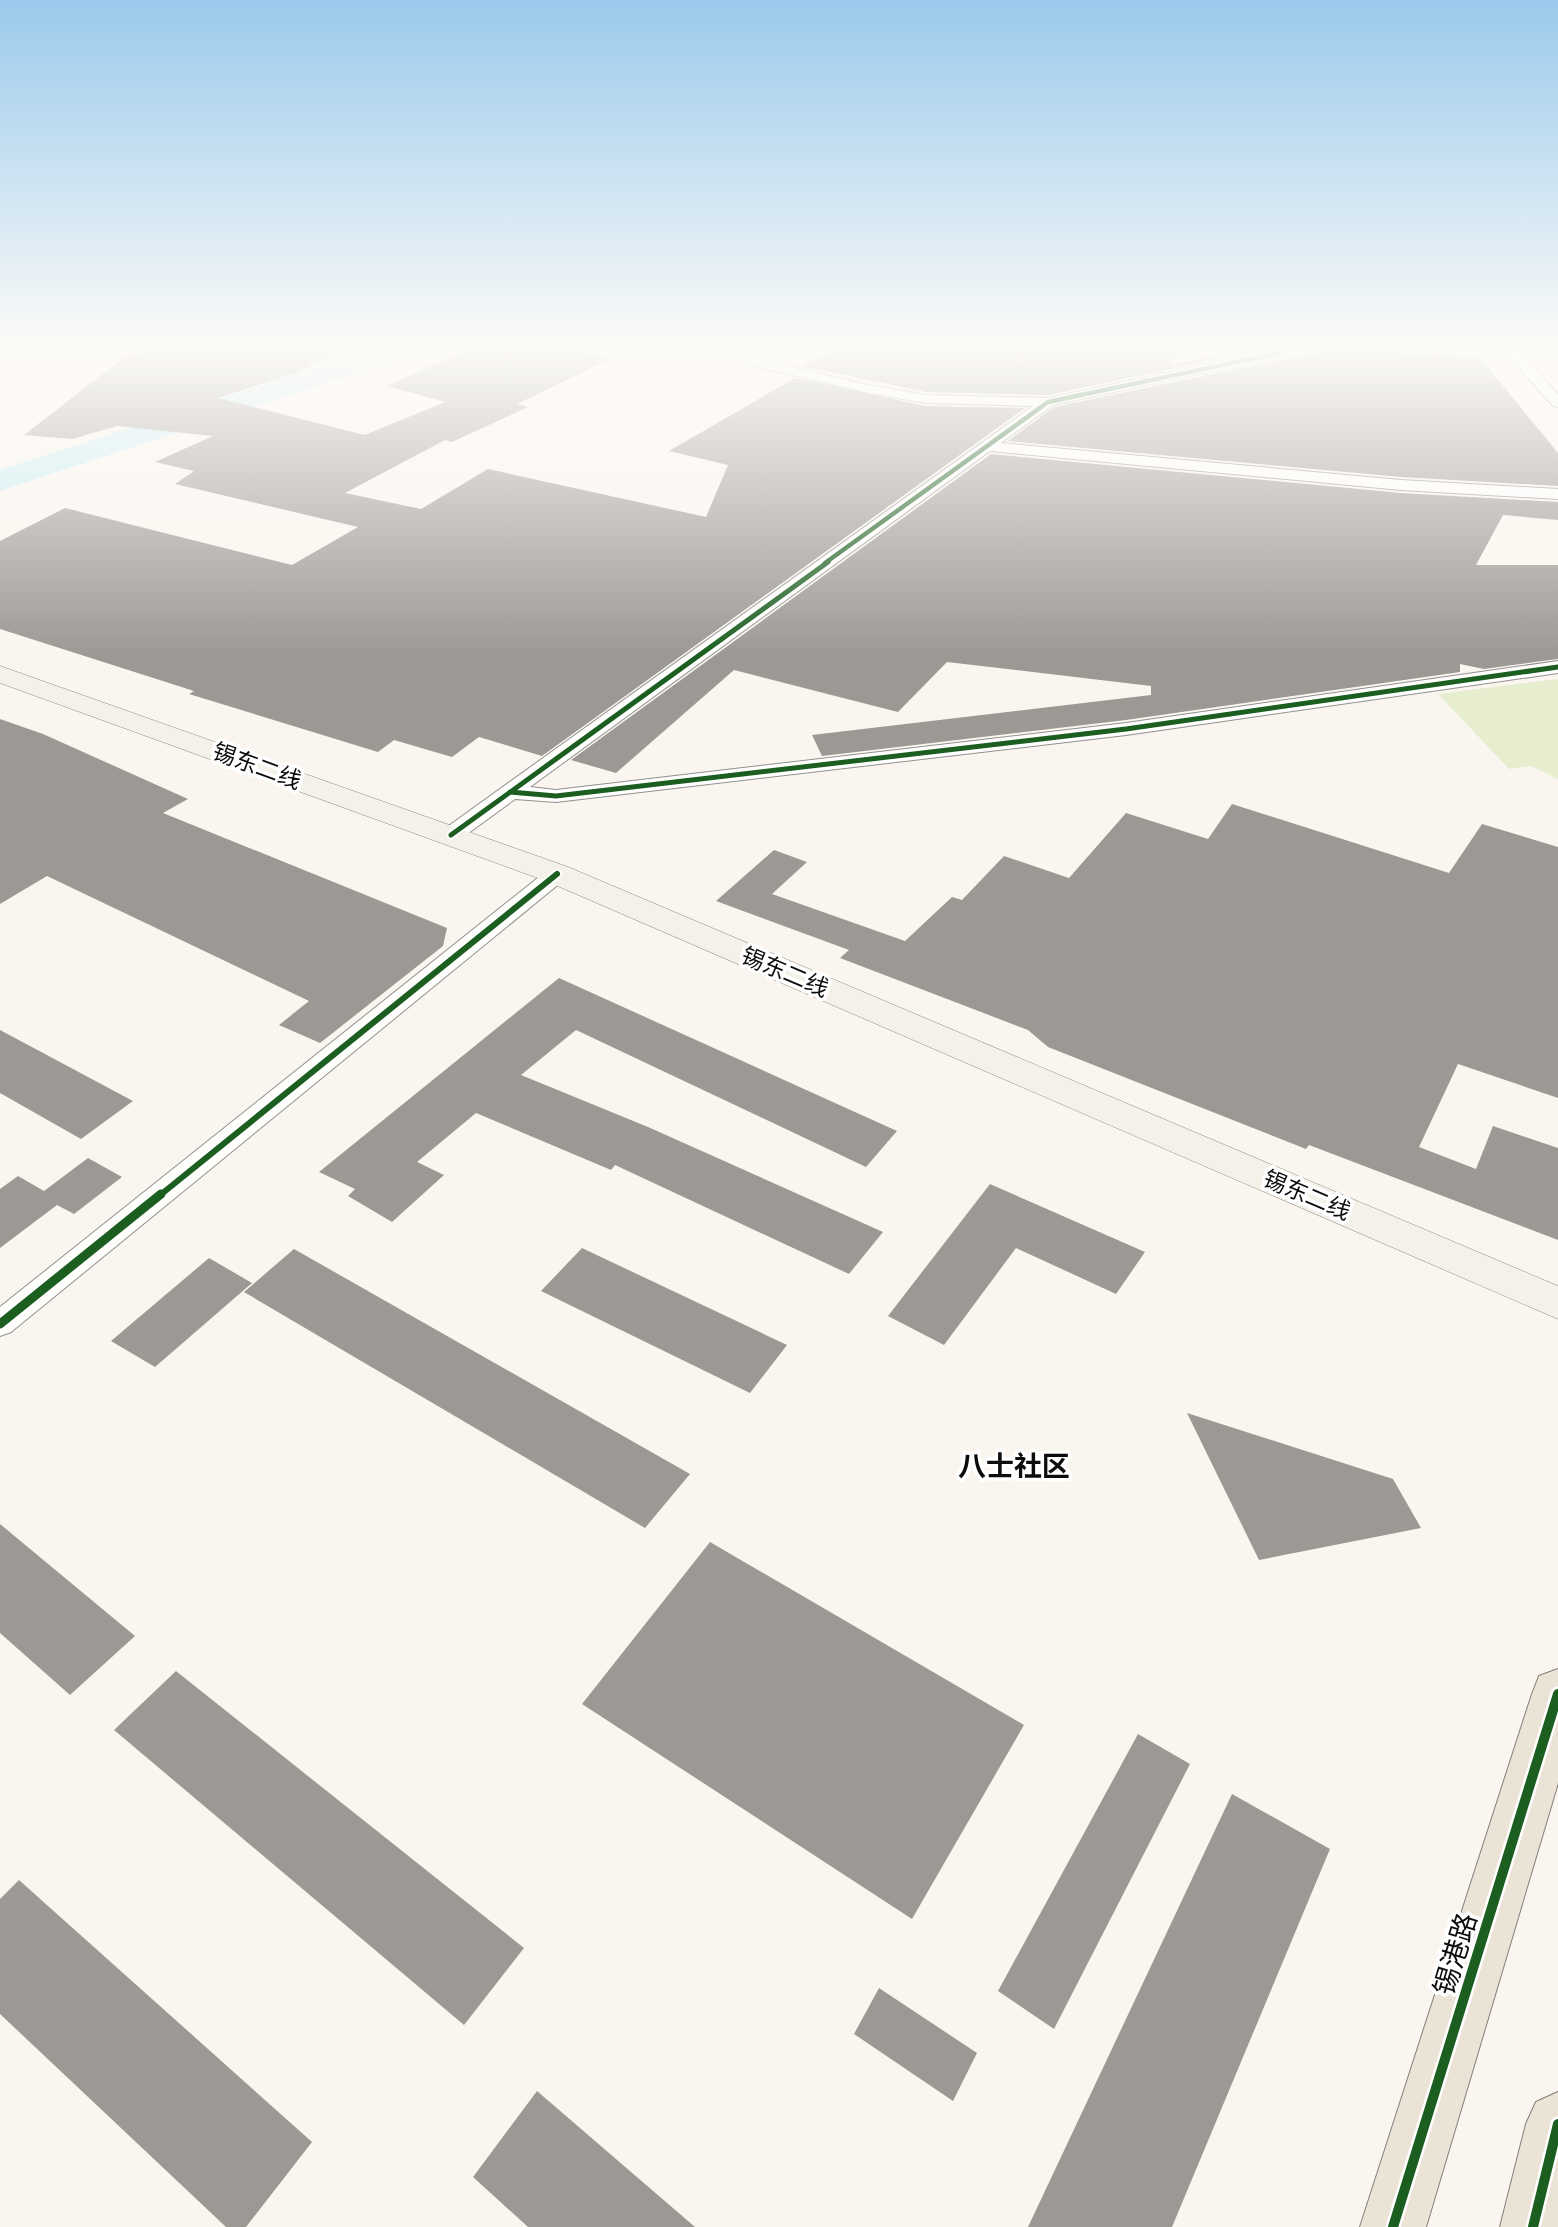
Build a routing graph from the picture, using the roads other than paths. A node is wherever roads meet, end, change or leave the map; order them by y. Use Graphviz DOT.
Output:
graph roads {
  1 [pos="983,449"];
  2 [pos="1018,449"];
  3 [pos="1558,494"];
  4 [pos="1558,667"];
  5 [pos="0,674"];
  6 [pos="510,793"];
  7 [pos="451,835"];
  8 [pos="557,874"];
  9 [pos="1558,1303"];
  10 [pos="0,1324"];
  11 [pos="1558,1694"];
  12 [pos="1558,2123"];
  13 [pos="1393,2227"];
  14 [pos="1533,2227"];
  1 -- 6 [label="street"];
  2 -- 3 [label="street"];
  4 -- 6 [label="street"];
  5 -- 7 [label="main road, 锡东二线"];
  6 -- 7 [label="street"];
  7 -- 8 [label="main road, 锡东二线"];
  8 -- 9 [label="main road, 锡东二线"];
  8 -- 10 [label="street"];
  11 -- 13 [label="main road, 锡港路"];
  12 -- 14 [label="main road"];
}
